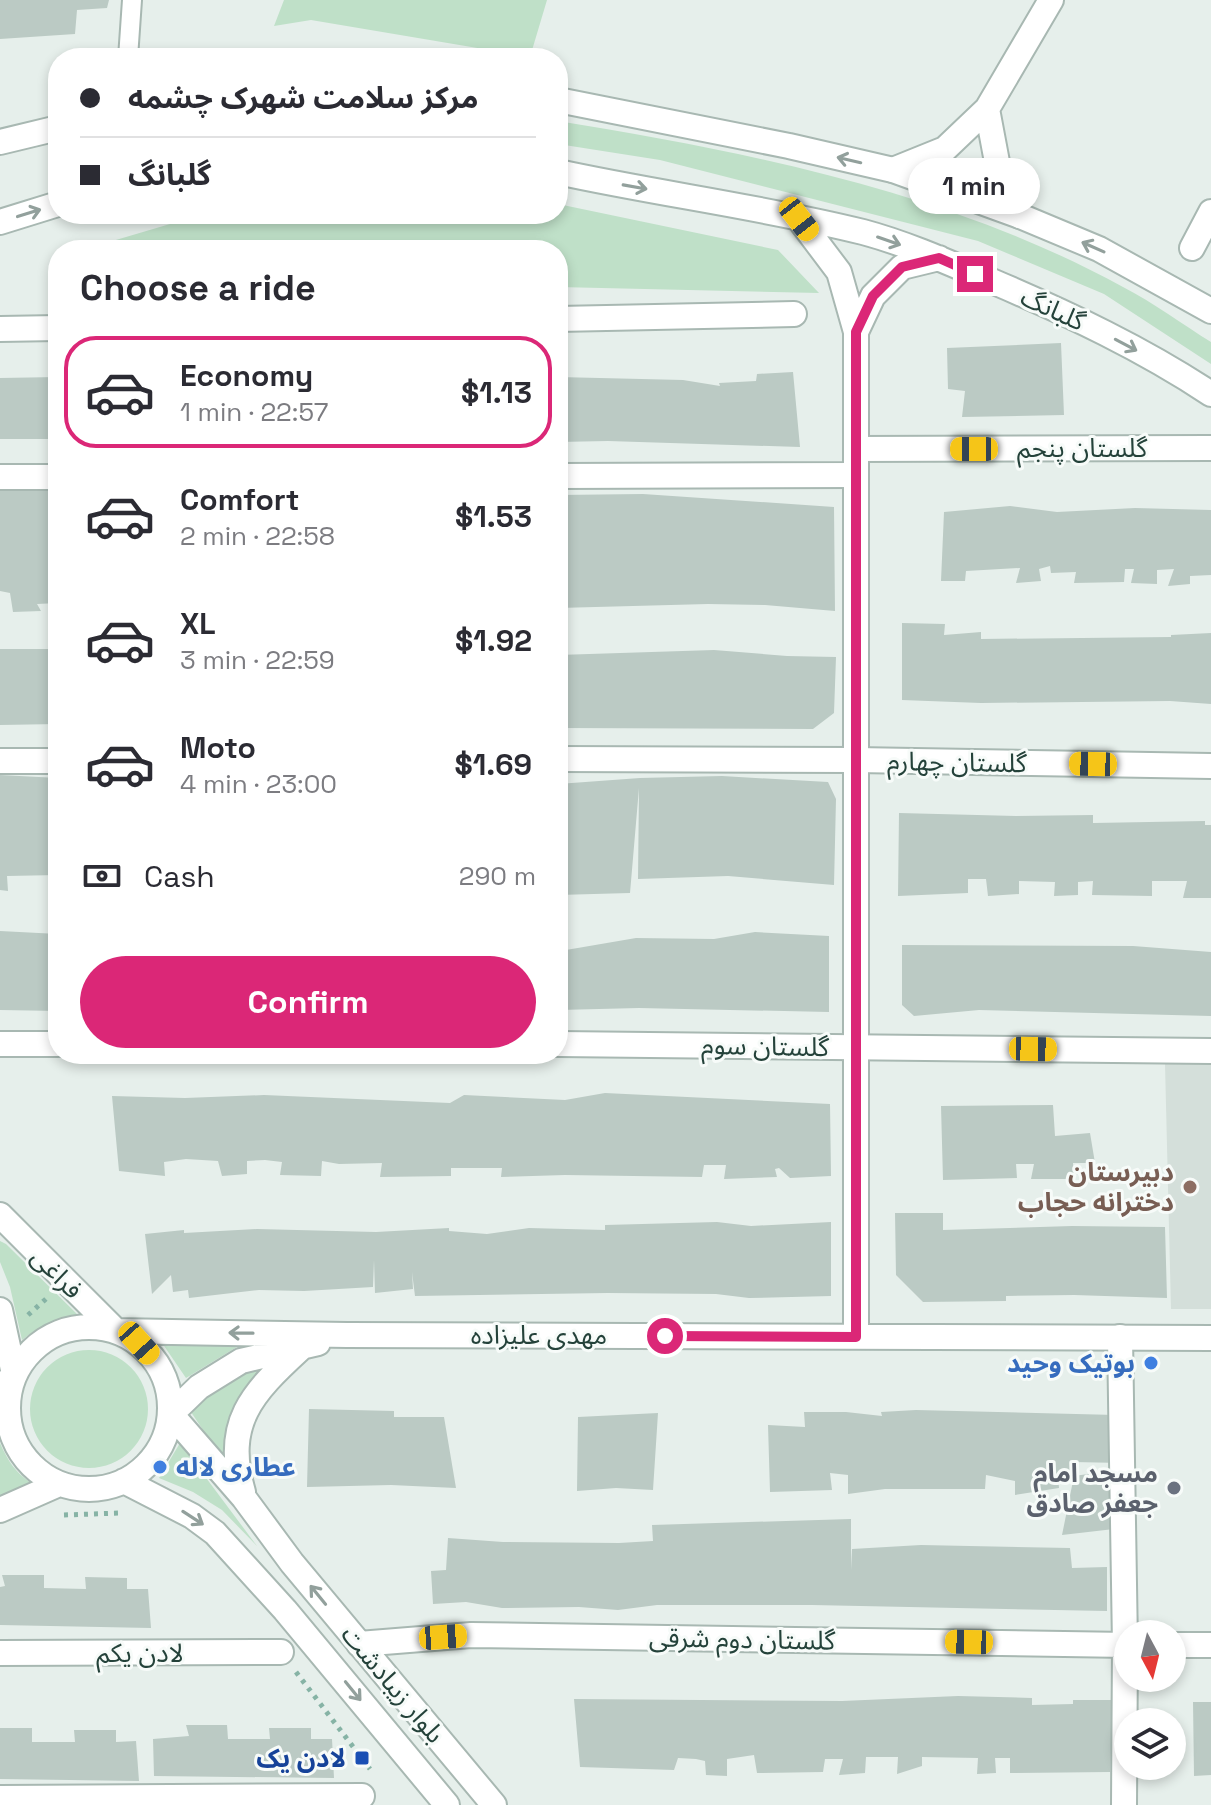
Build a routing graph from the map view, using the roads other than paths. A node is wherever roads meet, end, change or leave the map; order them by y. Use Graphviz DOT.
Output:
graph roads {
  1 [pos="132,0"];
  2 [pos="1051,0"];
  3 [pos="129,48"];
  4 [pos="568,102"];
  5 [pos="987,109"];
  6 [pos="48,130"];
  7 [pos="0,142"];
  8 [pos="893,170"];
  9 [pos="568,174"];
  10 [pos="48,207"];
  11 [pos="1211,212"];
  12 [pos="1020,216"];
  13 [pos="799,219"];
  14 [pos="0,222"];
  15 [pos="1192,248"];
  16 [pos="939,258"];
  17 [pos="1211,311"];
  18 [pos="794,314"];
  19 [pos="568,319"];
  20 [pos="48,328"];
  21 [pos="0,329"];
  22 [pos="856,332"];
  23 [pos="1211,394"];
  24 [pos="1211,448"];
  25 [pos="856,449"];
  26 [pos="856,475"];
  27 [pos="568,476"];
  28 [pos="0,477"];
  29 [pos="48,477"];
  30 [pos="568,759"];
  31 [pos="856,760"];
  32 [pos="0,761"];
  33 [pos="48,761"];
  34 [pos="1211,766"];
  35 [pos="0,1044"];
  36 [pos="48,1044"];
  37 [pos="568,1044"];
  38 [pos="856,1047"];
  39 [pos="1211,1051"];
  40 [pos="0,1215"];
  41 [pos="9,1317"];
  42 [pos="116,1331"];
  43 [pos="347,1335"];
  44 [pos="856,1337"];
  45 [pos="1120,1337"];
  46 [pos="1211,1338"];
  47 [pos="302,1347"];
  48 [pos="7,1382"];
  49 [pos="171,1414"];
  50 [pos="124,1481"];
  51 [pos="59,1484"];
  52 [pos="244,1498"];
  53 [pos="0,1510"];
  54 [pos="1126,1620"];
  55 [pos="359,1644"];
  56 [pos="1114,1645"];
  57 [pos="1186,1645"];
  58 [pos="1211,1645"];
  59 [pos="281,1652"];
  60 [pos="0,1653"];
  61 [pos="1125,1692"];
  62 [pos="369,1788"];
  63 [pos="0,1798"];
  64 [pos="447,1805"];
  65 [pos="494,1805"];
  66 [pos="1124,1805"];
  1 -- 3 [label="lane"];
  2 -- 5 [label="street"];
  8 -- 4 [label="street, one-way"];
  5 -- 8 [label="street"];
  5 -- 12 [label="street"];
  6 -- 7 [label="street"];
  8 -- 12 [label="street"];
  9 -- 13 [label="street, گلبانگ, one-way"];
  14 -- 10 [label="street, one-way"];
  11 -- 15 [label="street"];
  17 -- 12 [label="street, one-way"];
  13 -- 16 [label="street, گلبانگ, one-way"];
  13 -- 22 [label="street"];
  16 -- 22 [label="street"];
  16 -- 23 [label="street, گلبانگ, one-way"];
  18 -- 19 [label="street"];
  20 -- 21 [label="street"];
  22 -- 25 [label="street"];
  24 -- 25 [label="street, گلستان پنجم"];
  25 -- 26 [label="street"];
  26 -- 27 [label="street"];
  26 -- 31 [label="street"];
  28 -- 29 [label="street"];
  30 -- 31 [label="street, گلستان چهارم"];
  31 -- 34 [label="street, گلستان چهارم"];
  31 -- 38 [label="street"];
  32 -- 33 [label="street"];
  35 -- 36 [label="street"];
  37 -- 38 [label="street, گلستان سوم"];
  38 -- 39 [label="street, گلستان سوم"];
  38 -- 44 [label="street"];
  40 -- 42 [label="street, فراغی"];
  41 -- 48 [label="street"];
  43 -- 42 [label="street, one-way"];
  42 -- 48 [label="street"];
  42 -- 49 [label="street"];
  43 -- 44 [label="street, مهدی علیزاده"];
  43 -- 47 [label="street"];
  44 -- 45 [label="street, مهدی علیزاده"];
  45 -- 46 [label="street, مهدی علیزاده"];
  45 -- 54 [label="street"];
  47 -- 49 [label="street"];
  47 -- 52 [label="street"];
  48 -- 51 [label="street"];
  49 -- 50 [label="street"];
  49 -- 52 [label="street, بلوار زیبادشت"];
  50 -- 51 [label="street"];
  50 -- 64 [label="street, بلوار زیبادشت, one-way"];
  51 -- 53 [label="street"];
  55 -- 52 [label="street, بلوار زیبادشت, one-way"];
  55 -- 56 [label="street, گلستان دوم شرقی"];
  55 -- 65 [label="street, بلوار زیبادشت"];
  57 -- 58 [label="street"];
  59 -- 60 [label="street, لادن یکم"];
  61 -- 66 [label="street"];
  62 -- 63 [label="street"];
}
